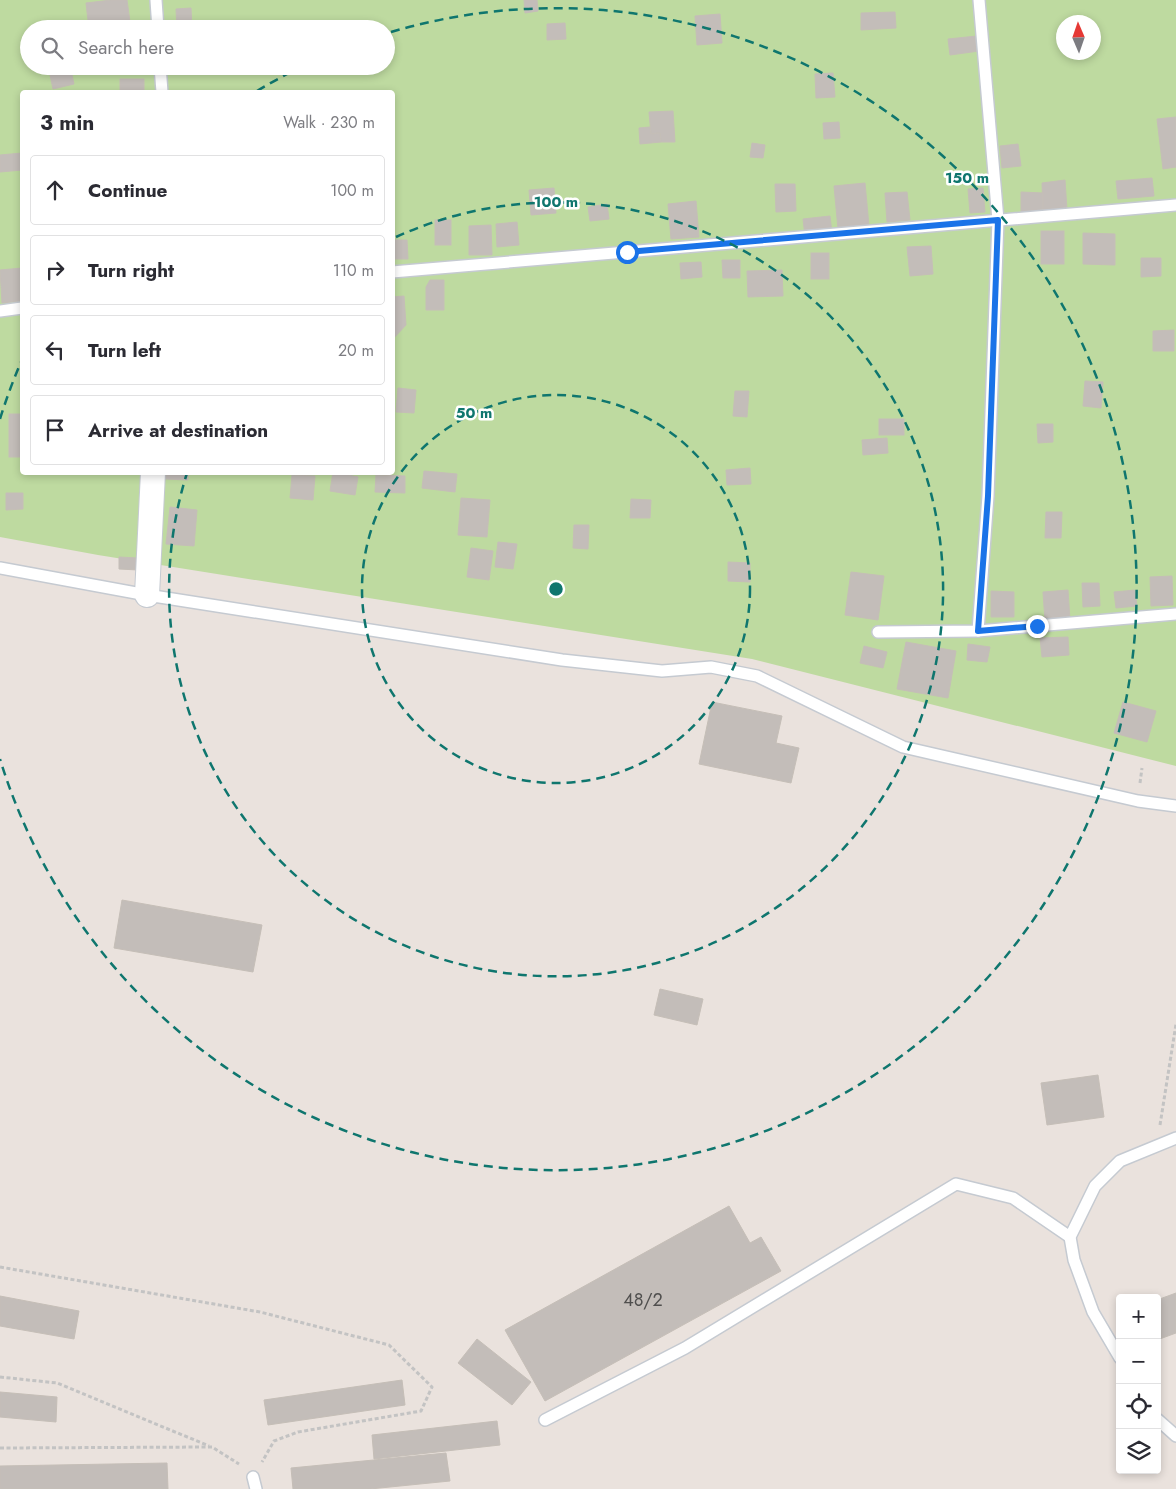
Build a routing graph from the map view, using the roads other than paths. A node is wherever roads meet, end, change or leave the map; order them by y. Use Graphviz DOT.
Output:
graph roads {
  1 [pos="156,0"];
  2 [pos="979,0"];
  3 [pos="157,20"];
  4 [pos="161,75"];
  5 [pos="162,90"];
  6 [pos="1176,205"];
  7 [pos="998,220"];
  8 [pos="395,272"];
  9 [pos="20,308"];
  10 [pos="0,310"];
  11 [pos="153,475"];
  12 [pos="0,568"];
  13 [pos="147,595"];
  14 [pos="1176,614"];
  15 [pos="978,631"];
  16 [pos="878,632"];
  17 [pos="1176,806"];
  18 [pos="1176,1138"];
  19 [pos="1070,1237"];
  20 [pos="1116,1351"];
  21 [pos="545,1420"];
  22 [pos="1161,1423"];
  23 [pos="1176,1436"];
  24 [pos="253,1477"];
  25 [pos="256,1489"];
  1 -- 3 [label="lane"];
  2 -- 7 [label="lane"];
  4 -- 5 [label="lane"];
  6 -- 7 [label="lane"];
  7 -- 8 [label="lane"];
  7 -- 15 [label="lane"];
  9 -- 10 [label="lane"];
  11 -- 13 [label="street"];
  12 -- 13 [label="lane"];
  13 -- 17 [label="lane"];
  14 -- 15 [label="lane"];
  15 -- 16 [label="lane"];
  18 -- 19 [label="lane"];
  19 -- 20 [label="lane"];
  19 -- 21 [label="lane"];
  22 -- 23 [label="lane"];
  24 -- 25 [label="lane"];
}
